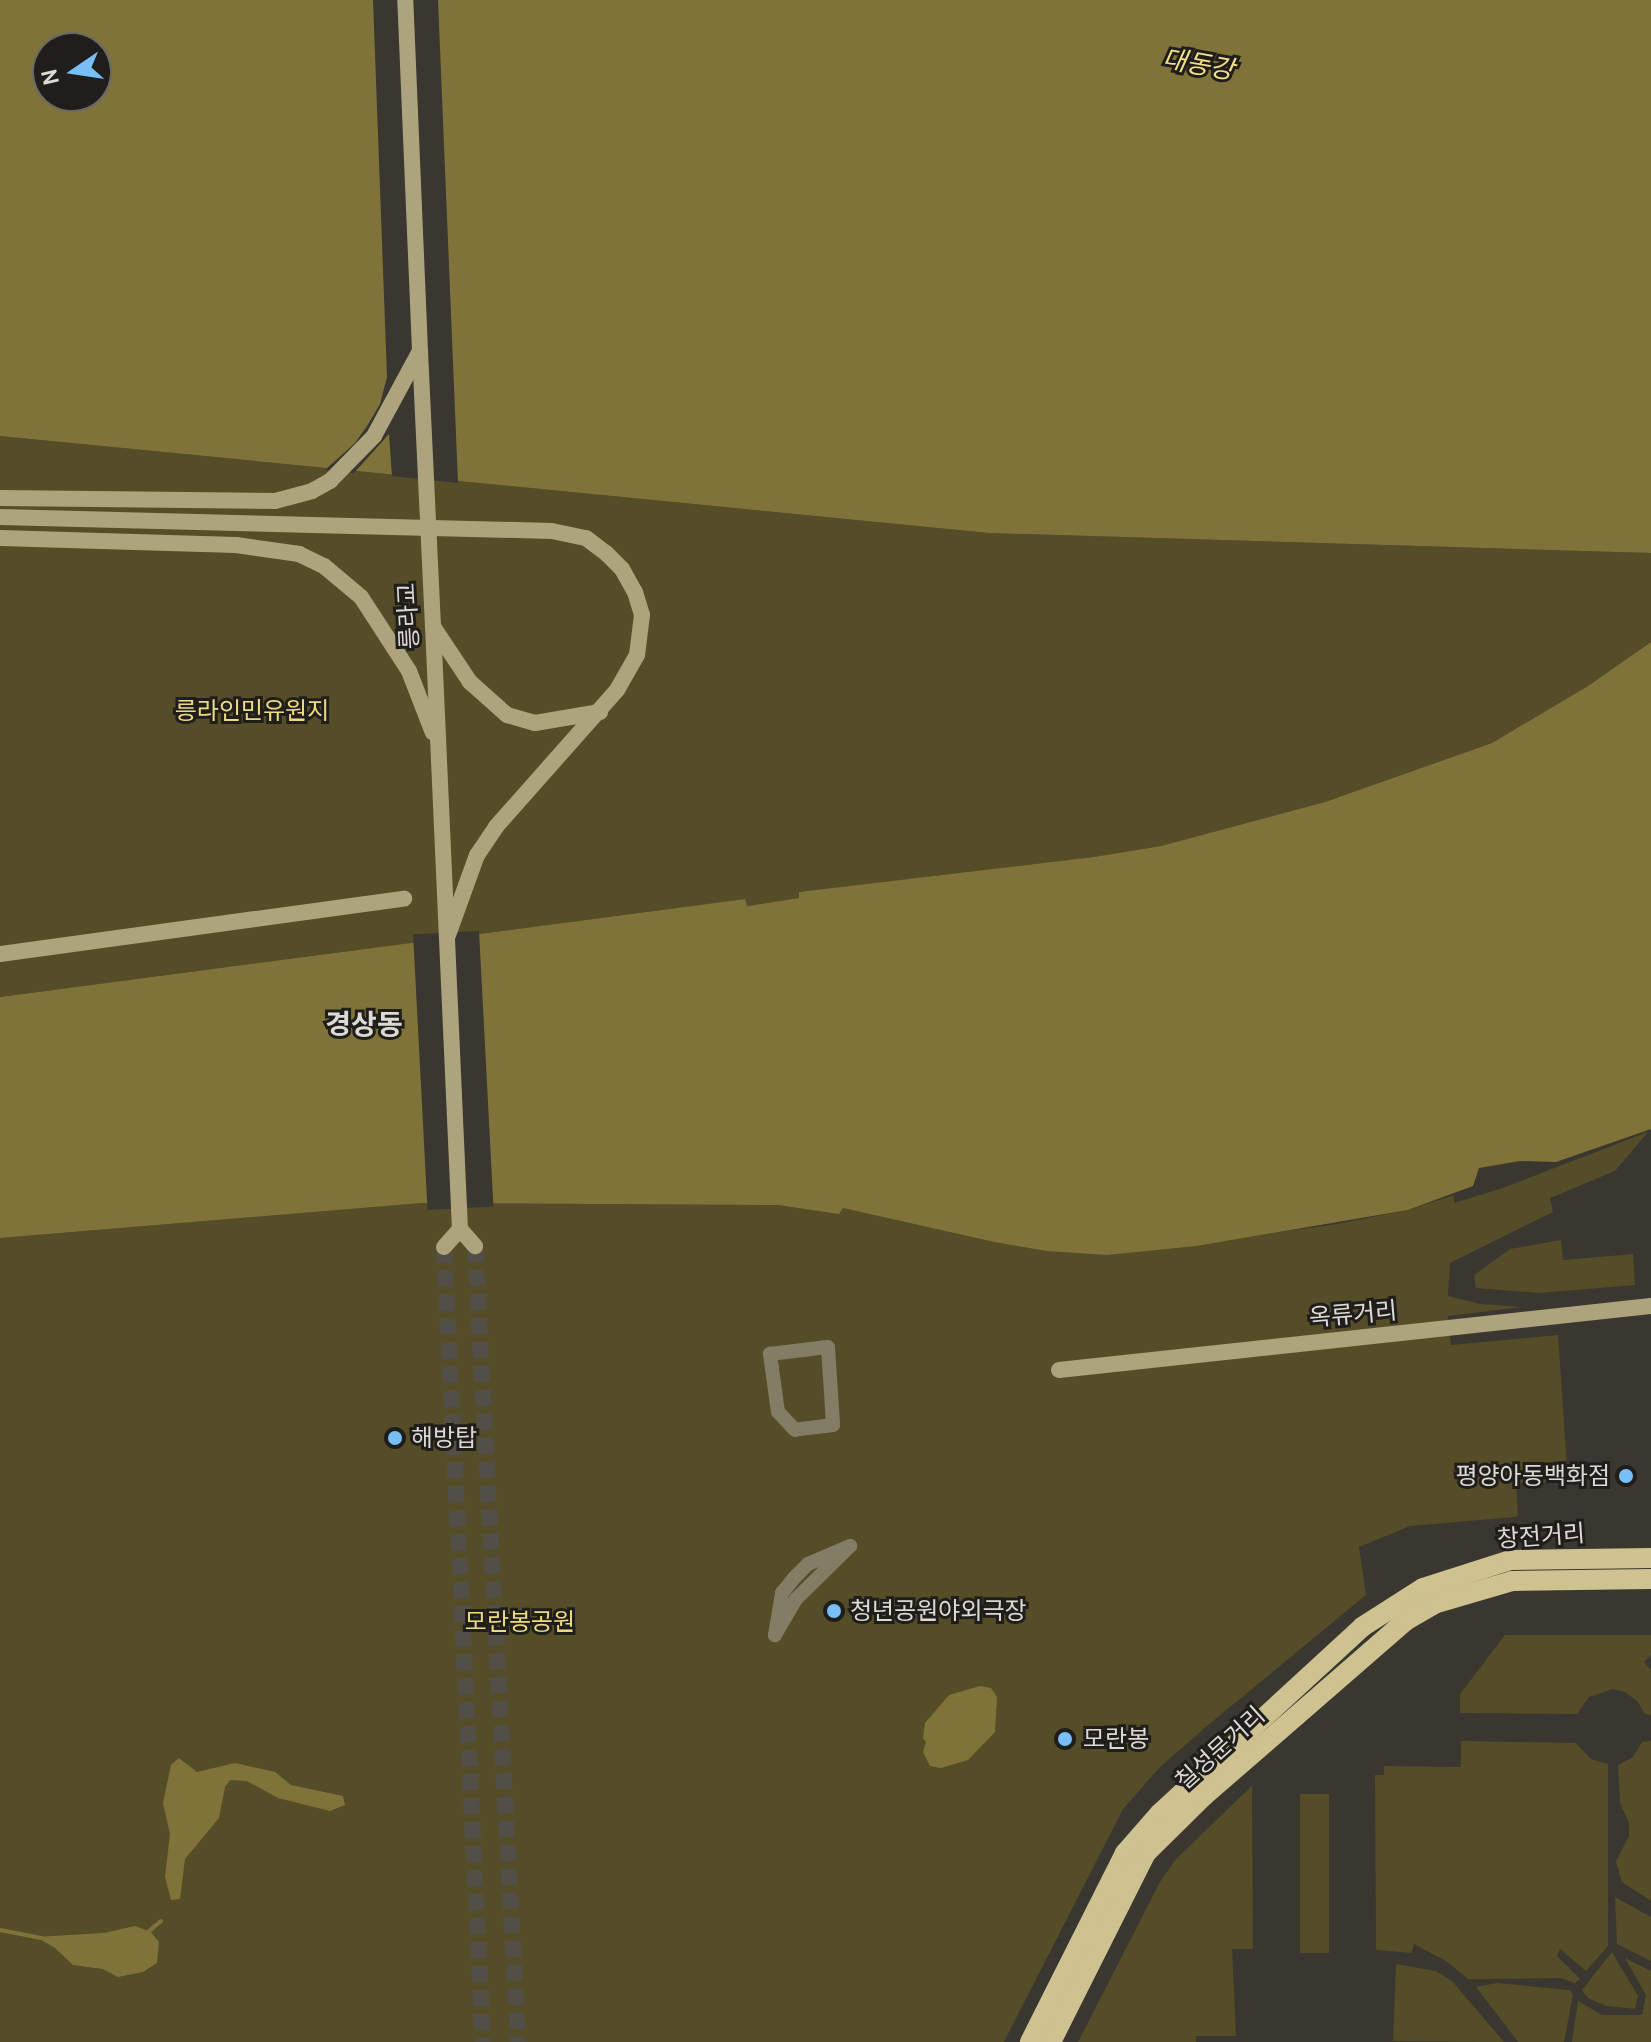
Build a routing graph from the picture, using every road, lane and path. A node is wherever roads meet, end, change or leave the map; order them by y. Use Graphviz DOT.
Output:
graph roads {
  1 [pos="405,0"];
  2 [pos="420,351"];
  3 [pos="0,498"];
  4 [pos="0,517"];
  5 [pos="0,538"];
  6 [pos="433,626"];
  7 [pos="600,712"];
  8 [pos="439,749"];
  9 [pos="404,899"];
  10 [pos="448,935"];
  11 [pos="0,954"];
  12 [pos="460,1229"];
  13 [pos="475,1246"];
  14 [pos="444,1247"];
  15 [pos="1651,1306"];
  16 [pos="1059,1370"];
  17 [pos="795,1430"];
  18 [pos="1651,1558"];
  19 [pos="1651,1579"];
  20 [pos="1512,1581"];
  21 [pos="1395,1604"];
  22 [pos="775,1635"];
  23 [pos="1030,2042"];
  24 [pos="1051,2042"];
  1 -- 2 [label="main road, 릉라교"];
  2 -- 3 [label="main road"];
  2 -- 6 [label="main road, 릉라교, bridge"];
  4 -- 7 [label="main road"];
  5 -- 8 [label="main road"];
  6 -- 7 [label="main road"];
  6 -- 8 [label="main road, 릉라교"];
  7 -- 10 [label="main road"];
  8 -- 10 [label="main road, 릉라교"];
  9 -- 11 [label="main road"];
  10 -- 12 [label="main road, 릉라교"];
  12 -- 13 [label="main road"];
  12 -- 14 [label="main road"];
  15 -- 16 [label="main road, 옥류거리"];
  17 -- 17 [label="street"];
  18 -- 21 [label="main road, 창전거리"];
  19 -- 20 [label="main road, 창전거리"];
  20 -- 24 [label="main road, 칠성문거리"];
  21 -- 23 [label="main road, 칠성문거리"];
  22 -- 22 [label="street"];
}
